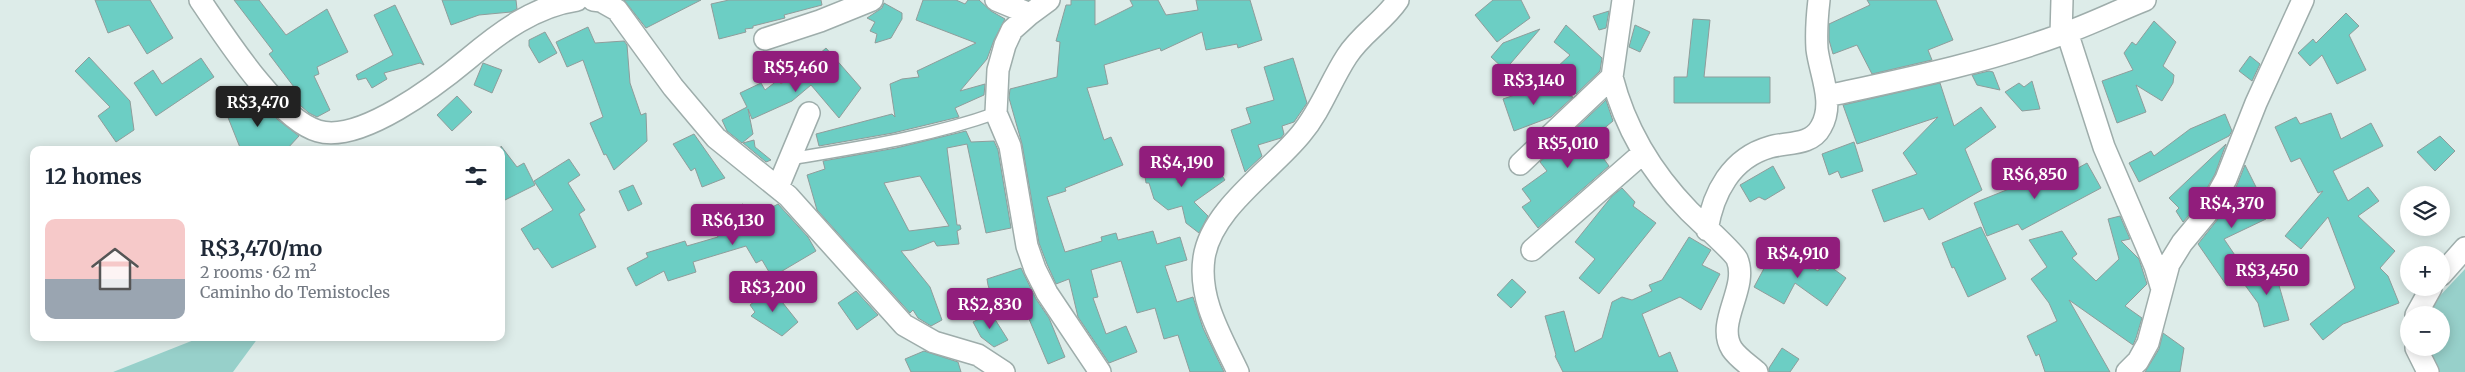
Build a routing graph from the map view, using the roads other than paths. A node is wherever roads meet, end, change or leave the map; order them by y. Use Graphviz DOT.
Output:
graph roads {
  1 [pos="200,0"];
  2 [pos="573,0"];
  3 [pos="593,0"];
  4 [pos="872,0"];
  5 [pos="996,0"];
  6 [pos="1049,0"];
  7 [pos="1398,0"];
  8 [pos="1623,0"];
  9 [pos="1819,0"];
  10 [pos="2062,0"];
  11 [pos="2145,0"];
  12 [pos="2303,0"];
  13 [pos="1030,14"];
  14 [pos="2064,34"];
  15 [pos="765,39"];
  16 [pos="1612,77"];
  17 [pos="1826,96"];
  18 [pos="809,113"];
  19 [pos="996,113"];
  20 [pos="1643,153"];
  21 [pos="790,159"];
  22 [pos="1520,164"];
  23 [pos="778,187"];
  24 [pos="1707,230"];
  25 [pos="2465,248"];
  26 [pos="1532,250"];
  27 [pos="2450,265"];
  28 [pos="2161,286"];
  29 [pos="2420,356"];
  30 [pos="1004,372"];
  31 [pos="1100,372"];
  32 [pos="1238,372"];
  33 [pos="1758,372"];
  34 [pos="2127,372"];
  35 [pos="2428,372"];
  1 -- 2 [label="street"];
  3 -- 23 [label="street"];
  4 -- 15 [label="street"];
  5 -- 13 [label="street"];
  6 -- 13 [label="street"];
  7 -- 32 [label="street"];
  8 -- 16 [label="street"];
  9 -- 17 [label="street"];
  10 -- 14 [label="street"];
  11 -- 14 [label="street"];
  12 -- 28 [label="street"];
  13 -- 19 [label="street"];
  14 -- 17 [label="street"];
  14 -- 28 [label="street"];
  16 -- 20 [label="street"];
  16 -- 22 [label="street"];
  17 -- 24 [label="street"];
  18 -- 21 [label="street"];
  19 -- 21 [label="lane"];
  19 -- 31 [label="street"];
  20 -- 24 [label="street"];
  20 -- 26 [label="street"];
  21 -- 23 [label="street"];
  23 -- 30 [label="street"];
  24 -- 33 [label="street"];
  25 -- 27 [label="street"];
  28 -- 34 [label="street"];
  29 -- 35 [label="street"];
}
